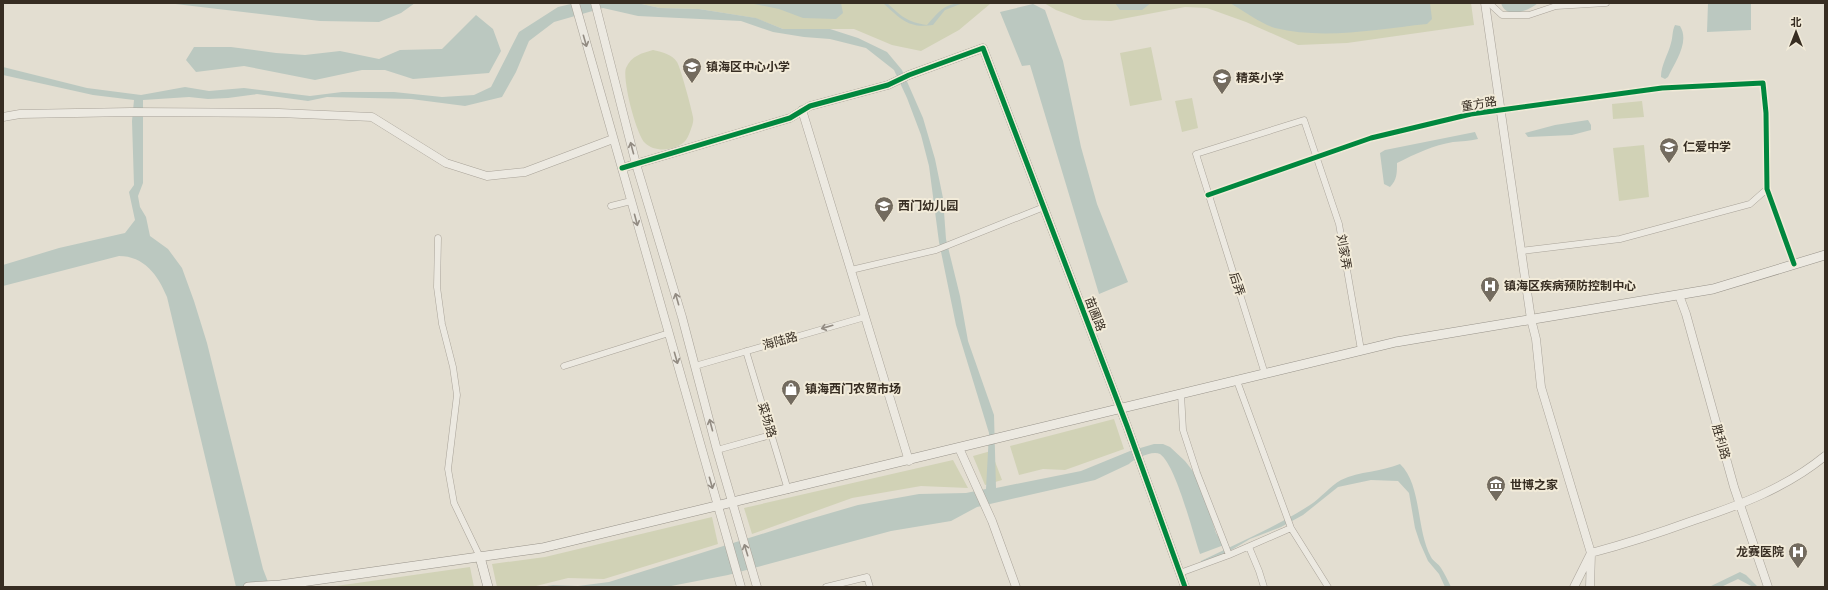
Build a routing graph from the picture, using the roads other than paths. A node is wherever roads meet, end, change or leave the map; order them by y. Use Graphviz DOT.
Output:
graph roads {
  1 [pos="575,3"];
  2 [pos="595,3"];
  3 [pos="1485,3"];
  4 [pos="1489,3"];
  5 [pos="1606,3"];
  6 [pos="802,110"];
  7 [pos="1500,110"];
  8 [pos="3,117"];
  9 [pos="614,140"];
  10 [pos="1317,157"];
  11 [pos="636,164"];
  12 [pos="622,168"];
  13 [pos="1767,189"];
  14 [pos="1208,195"];
  15 [pos="631,201"];
  16 [pos="611,206"];
  17 [pos="1044,207"];
  18 [pos="438,238"];
  19 [pos="1521,251"];
  20 [pos="1825,255"];
  21 [pos="1794,264"];
  22 [pos="851,270"];
  23 [pos="1679,295"];
  24 [pos="865,317"];
  25 [pos="1531,319"];
  26 [pos="669,333"];
  27 [pos="1360,350"];
  28 [pos="746,351"];
  29 [pos="564,366"];
  30 [pos="695,366"];
  31 [pos="1265,374"];
  32 [pos="1237,381"];
  33 [pos="1181,394"];
  34 [pos="1120,408"];
  35 [pos="772,435"];
  36 [pos="959,448"];
  37 [pos="718,450"];
  38 [pos="1825,456"];
  39 [pos="909,461"];
  40 [pos="788,490"];
  41 [pos="733,503"];
  42 [pos="1740,504"];
  43 [pos="718,506"];
  44 [pos="1291,528"];
  45 [pos="1249,547"];
  46 [pos="1591,553"];
  47 [pos="1229,555"];
  48 [pos="480,557"];
  49 [pos="1180,573"];
  50 [pos="248,587"];
  51 [pos="488,587"];
  52 [pos="741,587"];
  53 [pos="757,587"];
  54 [pos="826,587"];
  55 [pos="870,587"];
  56 [pos="1016,587"];
  57 [pos="1185,587"];
  58 [pos="1264,587"];
  59 [pos="1328,587"];
  60 [pos="1574,587"];
  61 [pos="1590,587"];
  62 [pos="1768,587"];
  1 -- 9 [label="street, one-way"];
  11 -- 2 [label="street, one-way"];
  3 -- 7 [label="street"];
  4 -- 5 [label="street"];
  6 -- 11 [label="street"];
  6 -- 17 [label="street, 苗圃路"];
  6 -- 22 [label="street"];
  7 -- 10 [label="street, 童方路"];
  7 -- 13 [label="street, 童方路"];
  7 -- 19 [label="street"];
  8 -- 9 [label="street"];
  9 -- 12 [label="street"];
  10 -- 14 [label="street, 童方路"];
  10 -- 14 [label="street, 刘家弄"];
  10 -- 27 [label="street, 刘家弄"];
  11 -- 12 [label="street"];
  30 -- 11 [label="street, one-way"];
  12 -- 15 [label="street"];
  13 -- 19 [label="street"];
  13 -- 21 [label="street"];
  14 -- 31 [label="street, 后弄"];
  15 -- 16 [label="street"];
  15 -- 26 [label="street, one-way"];
  17 -- 22 [label="street"];
  17 -- 34 [label="street, 苗圃路"];
  18 -- 48 [label="street"];
  19 -- 25 [label="street"];
  20 -- 21 [label="main road"];
  21 -- 23 [label="main road"];
  22 -- 24 [label="street"];
  23 -- 25 [label="main road"];
  23 -- 42 [label="street, 胜利路"];
  24 -- 28 [label="street, 海陆路, one-way"];
  24 -- 39 [label="street"];
  25 -- 27 [label="main road"];
  25 -- 46 [label="street"];
  26 -- 29 [label="street"];
  26 -- 43 [label="street, one-way"];
  27 -- 31 [label="main road"];
  28 -- 30 [label="street, 海陆路"];
  28 -- 35 [label="street, 菜场路"];
  37 -- 30 [label="street, one-way"];
  31 -- 32 [label="main road"];
  32 -- 33 [label="main road"];
  32 -- 44 [label="street"];
  33 -- 34 [label="main road"];
  33 -- 47 [label="street"];
  34 -- 36 [label="main road"];
  34 -- 49 [label="street, 苗圃路"];
  35 -- 37 [label="street"];
  35 -- 40 [label="street, 菜场路"];
  36 -- 39 [label="main road"];
  36 -- 56 [label="street"];
  37 -- 41 [label="street"];
  38 -- 42 [label="street"];
  39 -- 40 [label="main road"];
  40 -- 41 [label="main road"];
  41 -- 43 [label="main road"];
  53 -- 41 [label="street, one-way"];
  42 -- 46 [label="street"];
  42 -- 62 [label="street, 胜利路"];
  43 -- 48 [label="main road"];
  43 -- 52 [label="street"];
  44 -- 45 [label="street"];
  44 -- 59 [label="street"];
  45 -- 47 [label="street"];
  45 -- 58 [label="street"];
  46 -- 60 [label="street"];
  46 -- 61 [label="street"];
  47 -- 49 [label="street"];
  48 -- 50 [label="main road"];
  48 -- 51 [label="main road"];
  49 -- 57 [label="street, 苗圃路"];
  54 -- 55 [label="street"];
}
